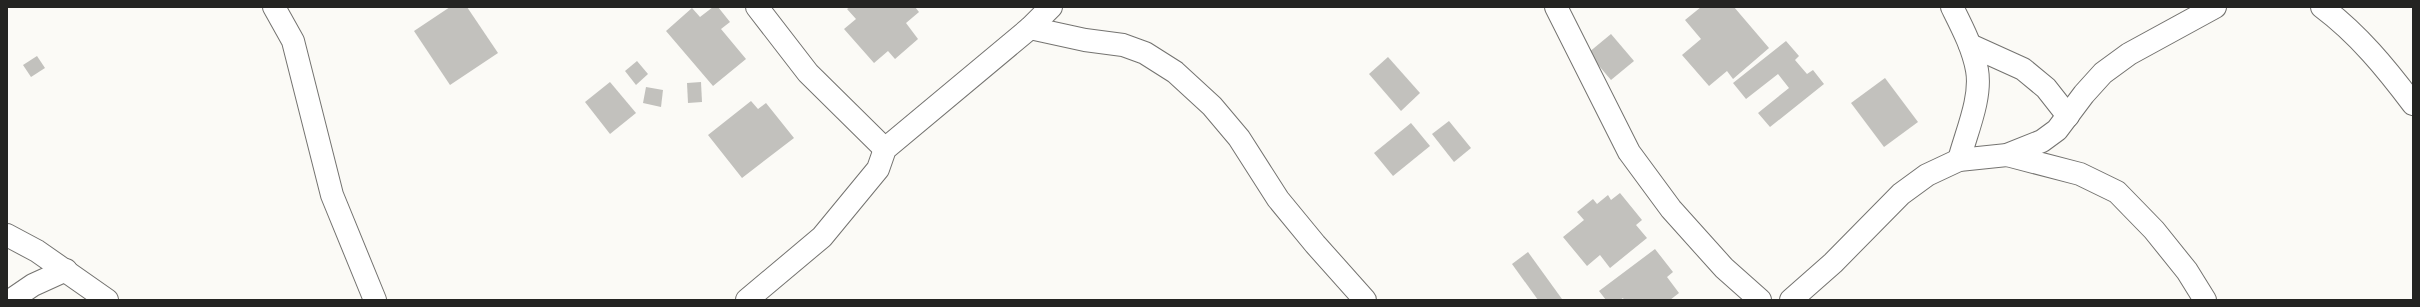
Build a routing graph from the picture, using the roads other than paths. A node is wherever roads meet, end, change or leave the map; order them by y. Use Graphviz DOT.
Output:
graph roads {
  1 [pos="274,7"];
  2 [pos="757,7"];
  3 [pos="1051,7"];
  4 [pos="1556,7"];
  5 [pos="1952,7"];
  6 [pos="2215,7"];
  7 [pos="2322,7"];
  8 [pos="1030,28"];
  9 [pos="1970,45"];
  10 [pos="2413,104"];
  11 [pos="2068,116"];
  12 [pos="885,149"];
  13 [pos="2007,155"];
  14 [pos="1959,160"];
  15 [pos="7,235"];
  16 [pos="66,270"];
  17 [pos="11,300"];
  18 [pos="106,300"];
  19 [pos="375,300"];
  20 [pos="747,300"];
  21 [pos="1364,300"];
  22 [pos="1760,300"];
  23 [pos="1791,300"];
  24 [pos="2205,300"];
  1 -- 19 [label="street"];
  2 -- 12 [label="street"];
  3 -- 8 [label="street"];
  4 -- 22 [label="street"];
  5 -- 9 [label="street"];
  6 -- 11 [label="street"];
  7 -- 10 [label="street"];
  8 -- 12 [label="street"];
  8 -- 21 [label="street"];
  9 -- 11 [label="street"];
  9 -- 14 [label="street"];
  11 -- 13 [label="street"];
  12 -- 20 [label="street"];
  13 -- 14 [label="street"];
  13 -- 24 [label="street"];
  14 -- 23 [label="street"];
  15 -- 16 [label="street"];
  16 -- 17 [label="street"];
  16 -- 18 [label="street"];
}
